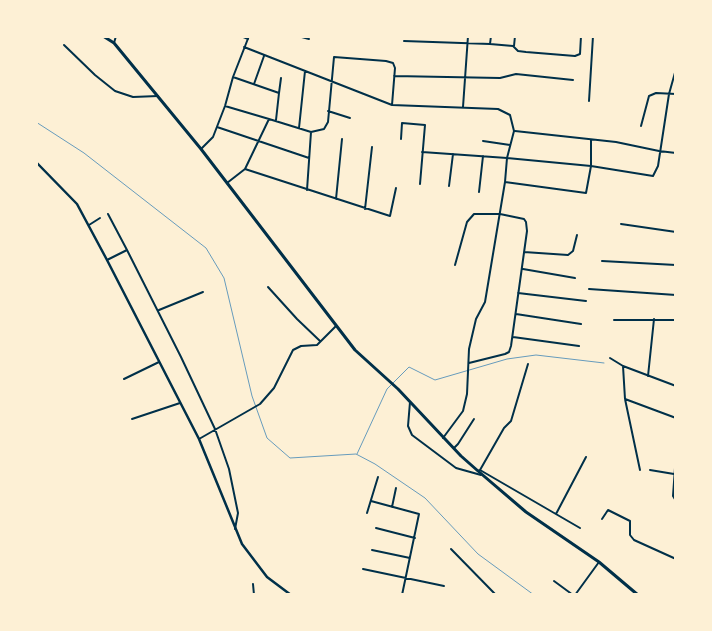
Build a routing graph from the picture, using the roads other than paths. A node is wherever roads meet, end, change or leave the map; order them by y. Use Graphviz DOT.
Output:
graph roads {
  1 [pos="103,36"];
  2 [pos="116,36"];
  3 [pos="241,36"];
  4 [pos="298,36"];
  5 [pos="410,36"];
  6 [pos="468,36"];
  7 [pos="491,36"];
  8 [pos="515,36"];
  9 [pos="581,36"];
  10 [pos="593,36"];
  11 [pos="249,38"];
  12 [pos="309,39"];
  13 [pos="404,41"];
  14 [pos="410,41"];
  15 [pos="114,43"];
  16 [pos="467,44"];
  17 [pos="490,44"];
  18 [pos="64,45"];
  19 [pos="244,47"];
  20 [pos="514,47"];
  21 [pos="264,55"];
  22 [pos="676,69"];
  23 [pos="305,71"];
  24 [pos="233,76"];
  25 [pos="394,76"];
  26 [pos="465,76"];
  27 [pos="280,78"];
  28 [pos="573,80"];
  29 [pos="331,81"];
  30 [pos="254,84"];
  31 [pos="279,93"];
  32 [pos="669,94"];
  33 [pos="676,94"];
  34 [pos="158,96"];
  35 [pos="589,101"];
  36 [pos="392,105"];
  37 [pos="225,106"];
  38 [pos="463,107"];
  39 [pos="328,111"];
  40 [pos="350,118"];
  41 [pos="269,119"];
  42 [pos="276,120"];
  43 [pos="217,126"];
  44 [pos="641,126"];
  45 [pos="300,128"];
  46 [pos="514,131"];
  47 [pos="311,132"];
  48 [pos="342,139"];
  49 [pos="401,139"];
  50 [pos="591,140"];
  51 [pos="258,141"];
  52 [pos="483,141"];
  53 [pos="510,145"];
  54 [pos="372,147"];
  55 [pos="201,149"];
  56 [pos="659,151"];
  57 [pos="422,152"];
  58 [pos="676,153"];
  59 [pos="453,154"];
  60 [pos="483,156"];
  61 [pos="309,158"];
  62 [pos="507,158"];
  63 [pos="36,162"];
  64 [pos="591,166"];
  65 [pos="245,169"];
  66 [pos="506,182"];
  67 [pos="227,183"];
  68 [pos="420,184"];
  69 [pos="449,186"];
  70 [pos="396,188"];
  71 [pos="308,190"];
  72 [pos="479,192"];
  73 [pos="336,199"];
  74 [pos="365,209"];
  75 [pos="108,214"];
  76 [pos="500,214"];
  77 [pos="100,218"];
  78 [pos="621,224"];
  79 [pos="88,225"];
  80 [pos="676,232"];
  81 [pos="577,235"];
  82 [pos="127,250"];
  83 [pos="524,252"];
  84 [pos="107,260"];
  85 [pos="602,261"];
  86 [pos="455,265"];
  87 [pos="676,265"];
  88 [pos="522,269"];
  89 [pos="575,278"];
  90 [pos="268,288"];
  91 [pos="589,289"];
  92 [pos="203,292"];
  93 [pos="518,293"];
  94 [pos="676,295"];
  95 [pos="586,301"];
  96 [pos="158,310"];
  97 [pos="516,314"];
  98 [pos="654,319"];
  99 [pos="614,320"];
  100 [pos="676,320"];
  101 [pos="581,324"];
  102 [pos="336,326"];
  103 [pos="513,337"];
  104 [pos="320,342"];
  105 [pos="578,346"];
  106 [pos="610,358"];
  107 [pos="159,362"];
  108 [pos="468,363"];
  109 [pos="528,364"];
  110 [pos="623,366"];
  111 [pos="648,376"];
  112 [pos="124,379"];
  113 [pos="676,386"];
  114 [pos="625,399"];
  115 [pos="410,402"];
  116 [pos="180,403"];
  117 [pos="676,418"];
  118 [pos="132,419"];
  119 [pos="474,419"];
  120 [pos="215,429"];
  121 [pos="444,438"];
  122 [pos="198,439"];
  123 [pos="453,448"];
  124 [pos="676,454"];
  125 [pos="586,457"];
  126 [pos="640,470"];
  127 [pos="650,470"];
  128 [pos="479,471"];
  129 [pos="674,474"];
  130 [pos="483,476"];
  131 [pos="378,477"];
  132 [pos="396,488"];
  133 [pos="371,501"];
  134 [pos="676,501"];
  135 [pos="392,507"];
  136 [pos="367,513"];
  137 [pos="556,514"];
  138 [pos="602,519"];
  139 [pos="376,528"];
  140 [pos="580,528"];
  141 [pos="235,529"];
  142 [pos="415,538"];
  143 [pos="451,549"];
  144 [pos="372,550"];
  145 [pos="410,558"];
  146 [pos="676,559"];
  147 [pos="600,562"];
  148 [pos="363,569"];
  149 [pos="405,579"];
  150 [pos="554,581"];
  151 [pos="253,584"];
  152 [pos="444,586"];
  153 [pos="254,595"];
  154 [pos="291,595"];
  155 [pos="402,595"];
  156 [pos="496,595"];
  157 [pos="574,595"];
  158 [pos="638,595"];
  1 -- 15 [label="main road"];
  2 -- 15 [label="street"];
  3 -- 11 [label="street"];
  4 -- 12 [label="street"];
  5 -- 14 [label="street"];
  6 -- 16 [label="street"];
  7 -- 17 [label="street"];
  8 -- 20 [label="street"];
  9 -- 20 [label="street"];
  10 -- 35 [label="street"];
  11 -- 19 [label="street"];
  13 -- 14 [label="street"];
  14 -- 16 [label="street"];
  15 -- 34 [label="main road"];
  16 -- 17 [label="street"];
  16 -- 26 [label="street"];
  17 -- 20 [label="street"];
  18 -- 34 [label="street"];
  19 -- 21 [label="street"];
  19 -- 24 [label="street"];
  21 -- 23 [label="street"];
  21 -- 30 [label="street"];
  22 -- 32 [label="street"];
  23 -- 29 [label="street"];
  23 -- 45 [label="street"];
  24 -- 30 [label="street"];
  24 -- 37 [label="street"];
  25 -- 26 [label="street"];
  25 -- 29 [label="street"];
  25 -- 36 [label="street"];
  26 -- 28 [label="street"];
  26 -- 38 [label="street"];
  27 -- 31 [label="street"];
  29 -- 36 [label="street"];
  29 -- 39 [label="street"];
  30 -- 31 [label="street"];
  31 -- 42 [label="street"];
  32 -- 33 [label="street"];
  32 -- 44 [label="street"];
  32 -- 56 [label="street"];
  34 -- 55 [label="main road"];
  36 -- 38 [label="street"];
  37 -- 41 [label="street"];
  37 -- 43 [label="street"];
  38 -- 46 [label="street"];
  39 -- 40 [label="street"];
  39 -- 47 [label="street"];
  41 -- 42 [label="street"];
  41 -- 51 [label="street"];
  42 -- 45 [label="street"];
  43 -- 51 [label="street"];
  43 -- 55 [label="street"];
  45 -- 47 [label="street"];
  46 -- 50 [label="street"];
  46 -- 53 [label="street"];
  47 -- 61 [label="street"];
  48 -- 73 [label="street"];
  49 -- 57 [label="street"];
  50 -- 56 [label="street"];
  50 -- 64 [label="street"];
  51 -- 61 [label="street"];
  51 -- 65 [label="street"];
  52 -- 53 [label="street"];
  53 -- 62 [label="street"];
  54 -- 74 [label="street"];
  55 -- 67 [label="main road"];
  56 -- 58 [label="street"];
  56 -- 64 [label="street"];
  57 -- 59 [label="street"];
  57 -- 68 [label="street"];
  59 -- 60 [label="street"];
  59 -- 69 [label="street"];
  60 -- 62 [label="street"];
  60 -- 72 [label="street"];
  61 -- 71 [label="street"];
  62 -- 64 [label="street"];
  62 -- 66 [label="street"];
  63 -- 79 [label="street"];
  64 -- 66 [label="street"];
  65 -- 67 [label="street"];
  65 -- 71 [label="street"];
  66 -- 76 [label="street"];
  67 -- 102 [label="main road"];
  70 -- 74 [label="street"];
  71 -- 73 [label="street"];
  73 -- 74 [label="street"];
  75 -- 82 [label="street"];
  76 -- 83 [label="street"];
  76 -- 86 [label="street"];
  76 -- 108 [label="street"];
  77 -- 79 [label="street"];
  78 -- 80 [label="street"];
  79 -- 84 [label="street"];
  81 -- 83 [label="street"];
  82 -- 84 [label="street"];
  82 -- 96 [label="street"];
  83 -- 88 [label="street"];
  84 -- 107 [label="street"];
  85 -- 87 [label="street"];
  88 -- 89 [label="street"];
  88 -- 93 [label="street"];
  90 -- 104 [label="street"];
  91 -- 94 [label="street"];
  92 -- 96 [label="street"];
  93 -- 95 [label="street"];
  93 -- 97 [label="street"];
  96 -- 120 [label="street"];
  97 -- 101 [label="street"];
  97 -- 103 [label="street"];
  98 -- 99 [label="street"];
  98 -- 100 [label="street"];
  98 -- 111 [label="street"];
  102 -- 104 [label="street"];
  102 -- 115 [label="main road"];
  103 -- 105 [label="street"];
  103 -- 108 [label="street"];
  104 -- 120 [label="street"];
  106 -- 110 [label="street"];
  107 -- 112 [label="street"];
  107 -- 116 [label="street"];
  108 -- 121 [label="street"];
  109 -- 128 [label="street"];
  110 -- 111 [label="street"];
  110 -- 114 [label="street"];
  111 -- 113 [label="street"];
  114 -- 117 [label="street"];
  114 -- 126 [label="street"];
  115 -- 121 [label="main road"];
  115 -- 130 [label="street"];
  116 -- 118 [label="street"];
  116 -- 122 [label="street"];
  119 -- 123 [label="street"];
  120 -- 122 [label="street"];
  120 -- 141 [label="street"];
  121 -- 123 [label="main road"];
  122 -- 141 [label="street"];
  123 -- 128 [label="main road"];
  124 -- 129 [label="street"];
  125 -- 137 [label="street"];
  127 -- 129 [label="street"];
  128 -- 130 [label="main road"];
  128 -- 137 [label="street"];
  129 -- 134 [label="street"];
  130 -- 147 [label="main road"];
  131 -- 133 [label="street"];
  132 -- 135 [label="street"];
  133 -- 135 [label="street"];
  133 -- 136 [label="street"];
  135 -- 142 [label="street"];
  137 -- 140 [label="street"];
  138 -- 146 [label="street"];
  139 -- 142 [label="street"];
  141 -- 154 [label="street"];
  142 -- 145 [label="street"];
  143 -- 156 [label="street"];
  144 -- 145 [label="street"];
  145 -- 149 [label="street"];
  147 -- 157 [label="street"];
  147 -- 158 [label="main road"];
  148 -- 149 [label="street"];
  149 -- 152 [label="street"];
  149 -- 155 [label="street"];
  150 -- 157 [label="street"];
  151 -- 153 [label="street"];
}
